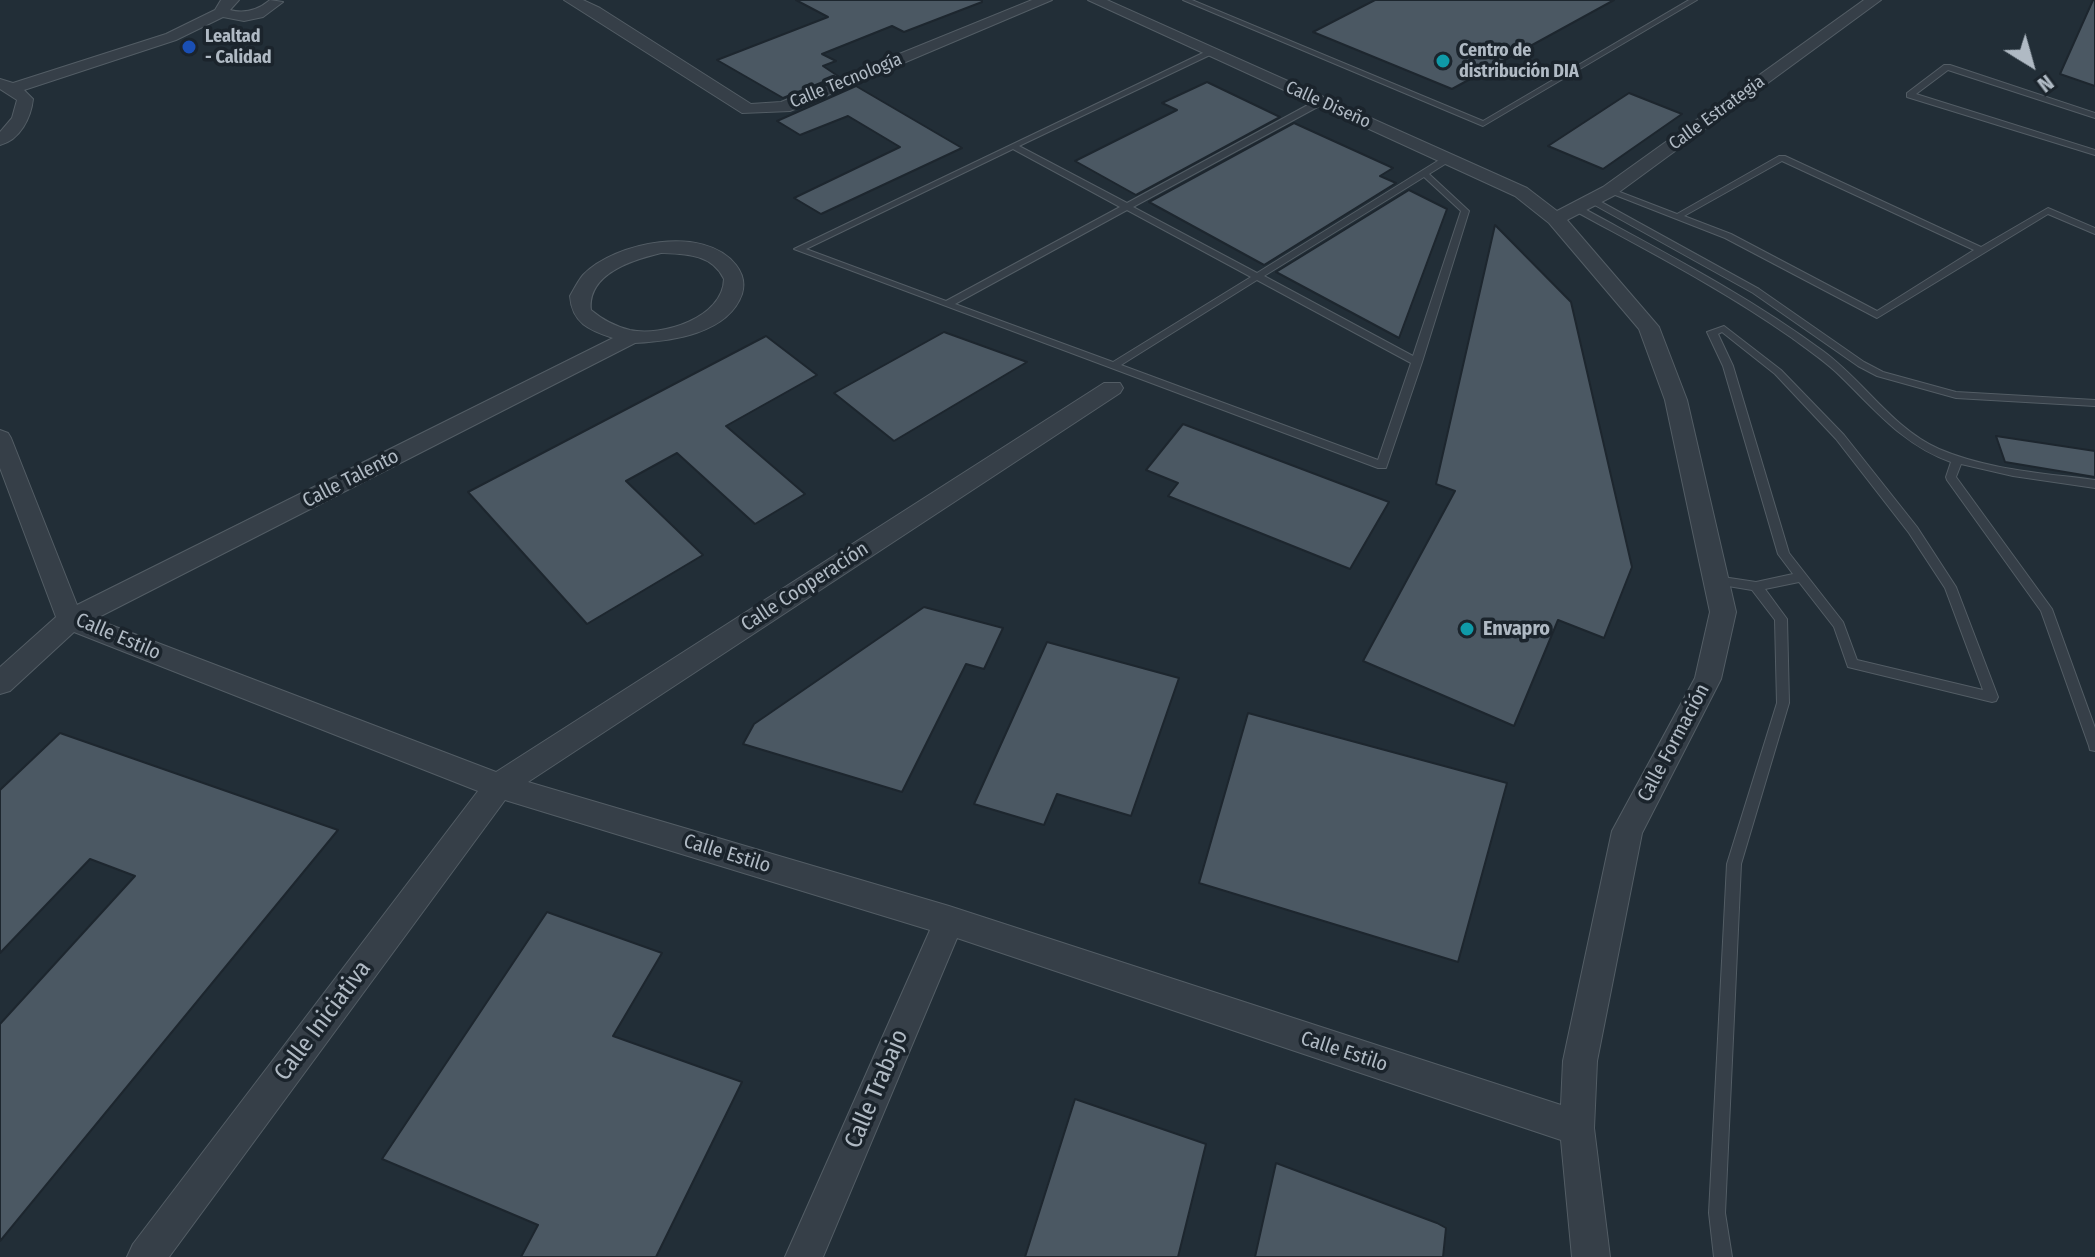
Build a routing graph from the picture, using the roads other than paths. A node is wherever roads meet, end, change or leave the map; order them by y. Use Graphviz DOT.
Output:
graph roads {
  1 [pos="571,0"];
  2 [pos="1045,0"];
  3 [pos="1095,0"];
  4 [pos="1186,0"];
  5 [pos="1694,0"];
  6 [pos="1874,0"];
  7 [pos="280,1"];
  8 [pos="227,6"];
  9 [pos="1209,52"];
  10 [pos="7,86"];
  11 [pos="1320,102"];
  12 [pos="2095,116"];
  13 [pos="0,140"];
  14 [pos="1013,146"];
  15 [pos="2095,153"];
  16 [pos="1447,159"];
  17 [pos="1425,174"];
  18 [pos="1601,196"];
  19 [pos="1128,207"];
  20 [pos="1567,214"];
  21 [pos="1677,217"];
  22 [pos="2095,231"];
  23 [pos="1981,250"];
  24 [pos="1258,277"];
  25 [pos="947,304"];
  26 [pos="631,337"];
  27 [pos="1417,362"];
  28 [pos="1113,377"];
  29 [pos="2095,403"];
  30 [pos="0,438"];
  31 [pos="1957,461"];
  32 [pos="2095,484"];
  33 [pos="1803,577"];
  34 [pos="1716,580"];
  35 [pos="1756,586"];
  36 [pos="70,620"];
  37 [pos="0,683"];
  38 [pos="2095,746"];
  39 [pos="499,786"];
  40 [pos="949,921"];
  41 [pos="1577,1128"];
  42 [pos="146,1257"];
  43 [pos="804,1257"];
  44 [pos="1591,1257"];
  45 [pos="1723,1257"];
  1 -- 2 [label="street, Calle Tecnología"];
  3 -- 9 [label="street, Calle Diseño"];
  4 -- 5 [label="lane"];
  6 -- 18 [label="street, Calle Estrategia"];
  7 -- 8 [label="street"];
  8 -- 10 [label="street"];
  9 -- 11 [label="street, Calle Diseño"];
  9 -- 14 [label="lane"];
  10 -- 13 [label="street"];
  11 -- 16 [label="street, Calle Diseño"];
  11 -- 19 [label="lane"];
  12 -- 15 [label="lane"];
  14 -- 19 [label="lane"];
  14 -- 25 [label="lane"];
  16 -- 17 [label="lane"];
  16 -- 20 [label="street, Calle Diseño"];
  17 -- 24 [label="lane"];
  17 -- 27 [label="lane"];
  18 -- 20 [label="street, Calle Estrategia"];
  18 -- 21 [label="lane"];
  18 -- 29 [label="lane"];
  19 -- 24 [label="lane"];
  19 -- 25 [label="lane"];
  20 -- 31 [label="lane"];
  20 -- 34 [label="street, Calle Formación"];
  21 -- 23 [label="lane"];
  21 -- 23 [label="lane"];
  22 -- 23 [label="lane"];
  24 -- 27 [label="lane"];
  24 -- 28 [label="lane"];
  25 -- 28 [label="lane"];
  26 -- 26 [label="street"];
  26 -- 36 [label="street, Calle Talento"];
  27 -- 28 [label="lane"];
  28 -- 39 [label="street, Calle Cooperación"];
  30 -- 36 [label="street, Calle Estilo"];
  31 -- 32 [label="lane"];
  31 -- 38 [label="lane"];
  33 -- 33 [label="lane"];
  33 -- 35 [label="lane"];
  34 -- 35 [label="lane"];
  34 -- 41 [label="street, Calle Formación"];
  35 -- 45 [label="lane"];
  36 -- 37 [label="street, Calle Talento"];
  36 -- 39 [label="street, Calle Estilo"];
  39 -- 40 [label="street, Calle Estilo"];
  39 -- 42 [label="street, Calle Iniciativa"];
  40 -- 41 [label="street, Calle Estilo"];
  40 -- 43 [label="street, Calle Trabajo"];
  41 -- 44 [label="street, Calle Formación"];
}
